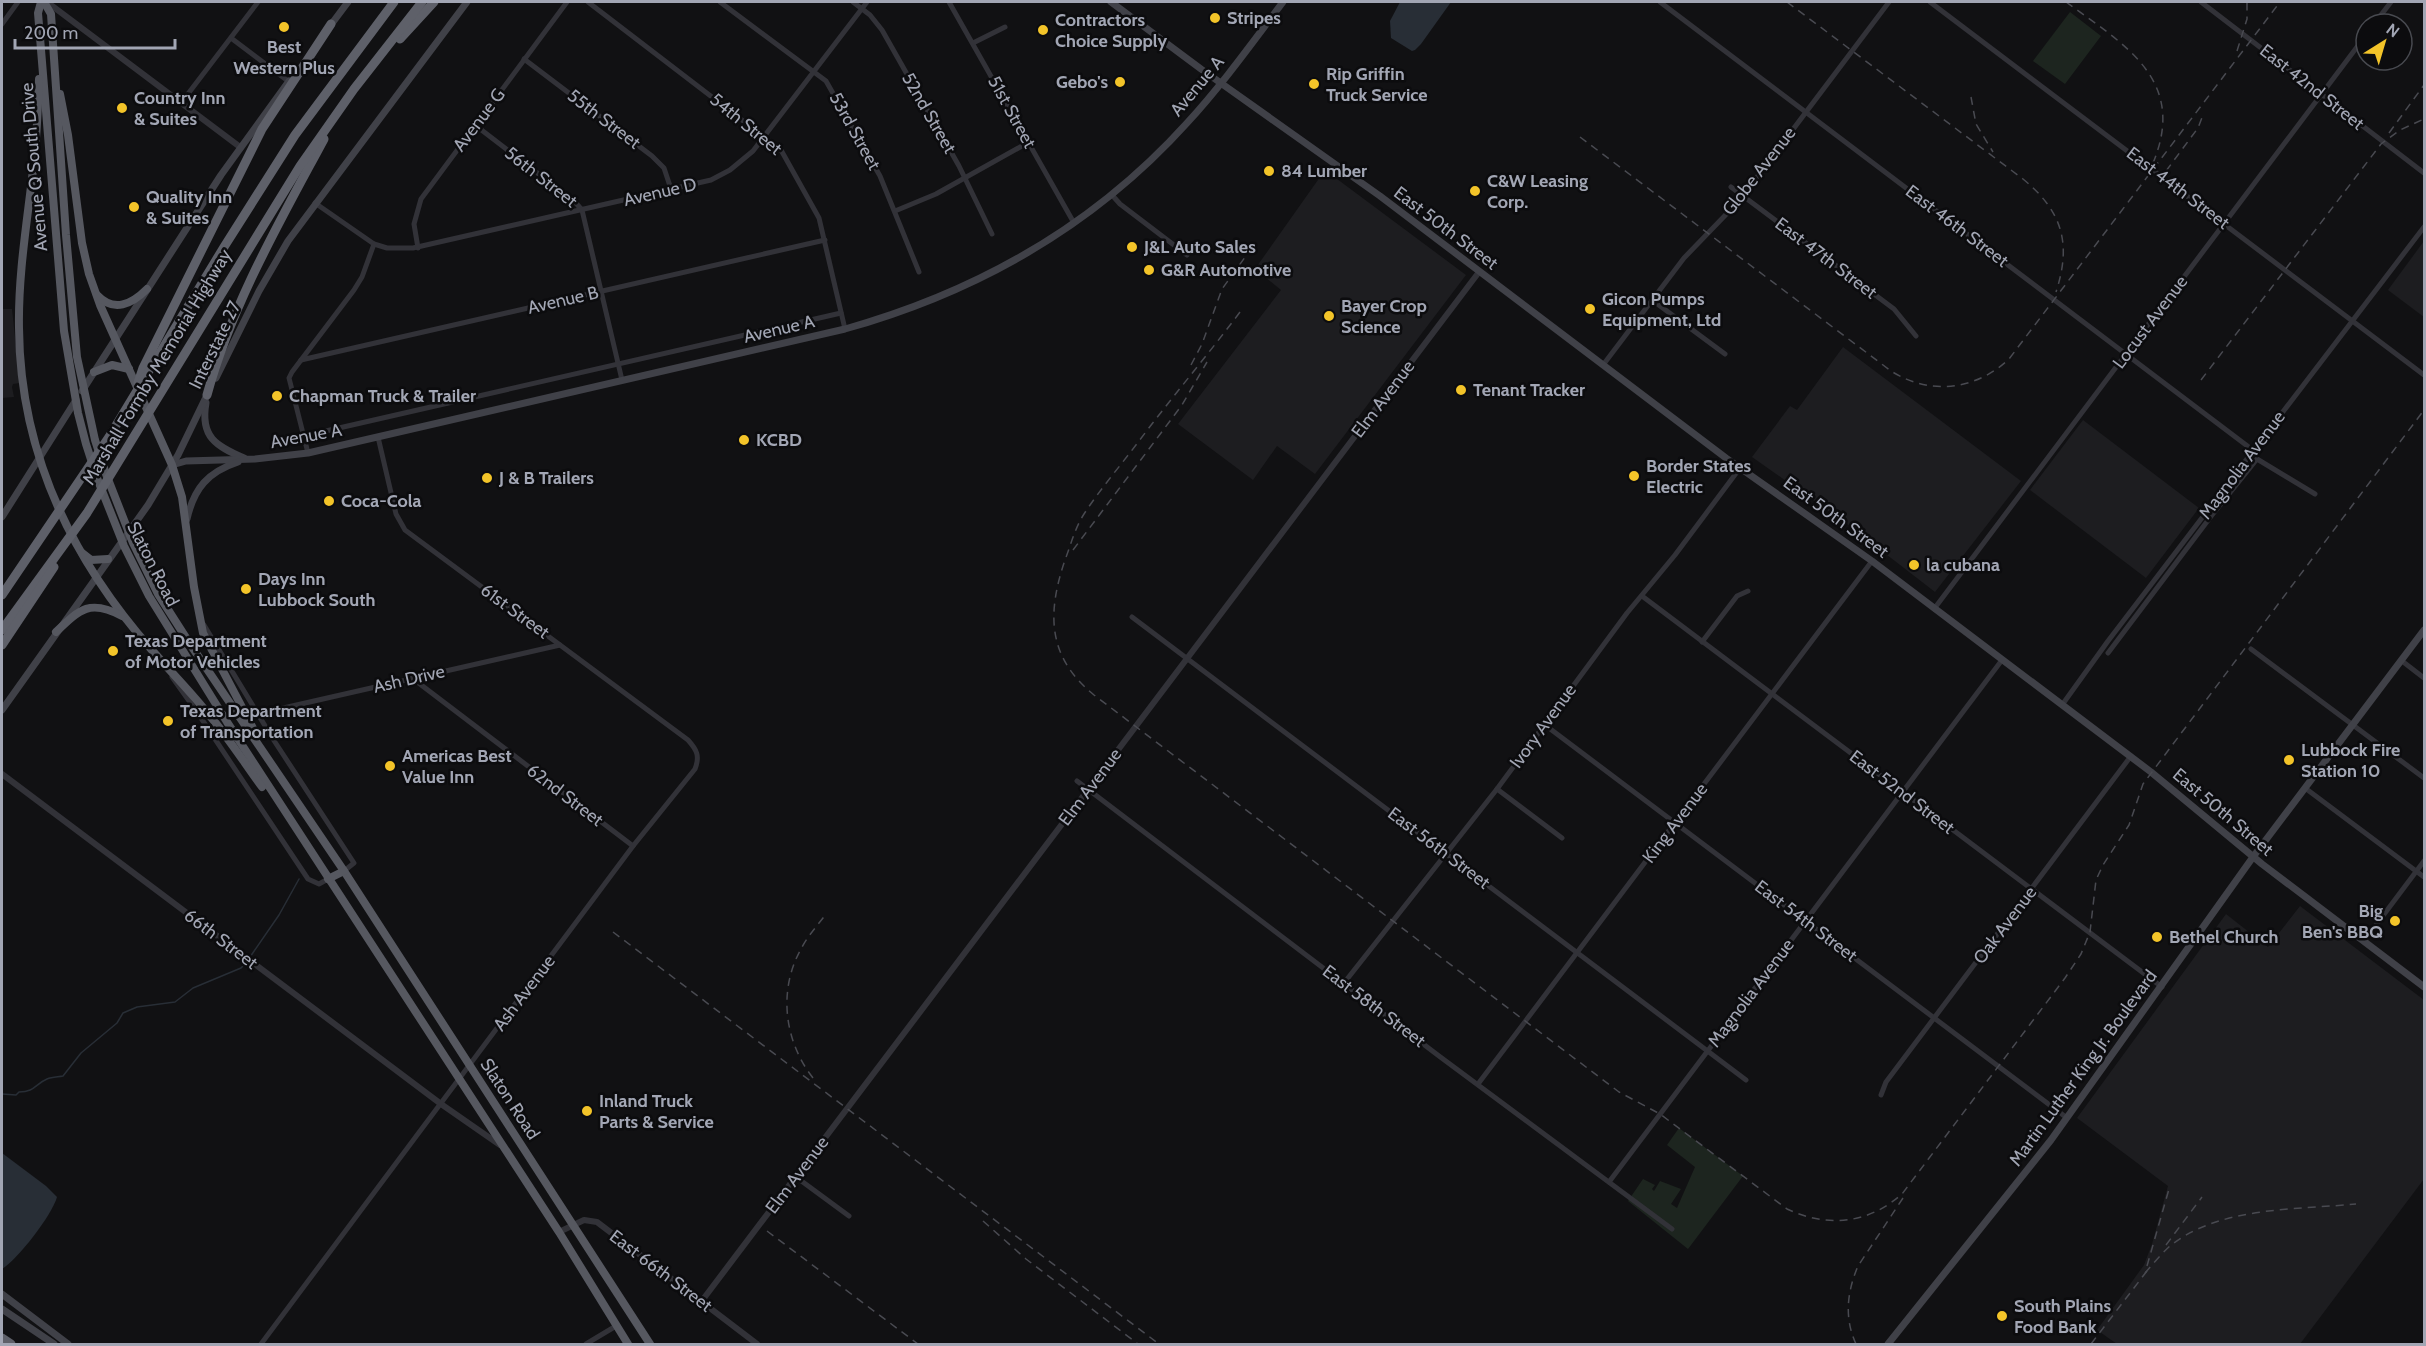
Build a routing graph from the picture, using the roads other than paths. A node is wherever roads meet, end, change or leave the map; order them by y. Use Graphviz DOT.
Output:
graph roads {
  1 [pos="18,2"];
  2 [pos="44,2"];
  3 [pos="258,2"];
  4 [pos="348,2"];
  5 [pos="394,2"];
  6 [pos="422,2"];
  7 [pos="434,2"];
  8 [pos="467,2"];
  9 [pos="567,2"];
  10 [pos="588,2"];
  11 [pos="720,2"];
  12 [pos="853,2"];
  13 [pos="867,2"];
  14 [pos="949,2"];
  15 [pos="1111,2"];
  16 [pos="1283,2"];
  17 [pos="1660,2"];
  18 [pos="1889,2"];
  19 [pos="1930,2"];
  20 [pos="2201,2"];
  21 [pos="862,9"];
  22 [pos="2,24"];
  23 [pos="331,24"];
  24 [pos="1005,27"];
  25 [pos="52,34"];
  26 [pos="231,38"];
  27 [pos="973,44"];
  28 [pos="2354,51"];
  29 [pos="41,55"];
  30 [pos="524,59"];
  31 [pos="814,72"];
  32 [pos="288,81"];
  33 [pos="1221,84"];
  34 [pos="354,89"];
  35 [pos="2322,94"];
  36 [pos="181,103"];
  37 [pos="342,106"];
  38 [pos="1805,111"];
  39 [pos="475,125"];
  40 [pos="766,136"];
  41 [pos="1029,142"];
  42 [pos="240,147"];
  43 [pos="2424,173"];
  44 [pos="964,177"];
  45 [pos="1731,187"];
  46 [pos="670,189"];
  47 [pos="1112,195"];
  48 [pos="1743,196"];
  49 [pos="315,202"];
  50 [pos="582,210"];
  51 [pos="895,211"];
  52 [pos="1074,223"];
  53 [pos="2225,223"];
  54 [pos="2424,227"];
  55 [pos="992,234"];
  56 [pos="825,240"];
  57 [pos="374,244"];
  58 [pos="418,248"];
  59 [pos="1187,255"];
  60 [pos="919,272"];
  61 [pos="1479,272"];
  62 [pos="147,289"];
  63 [pos="602,291"];
  64 [pos="95,292"];
  65 [pos="1652,300"];
  66 [pos="841,313"];
  67 [pos="2355,321"];
  68 [pos="845,329"];
  69 [pos="69,330"];
  70 [pos="1916,336"];
  71 [pos="115,338"];
  72 [pos="2127,353"];
  73 [pos="1725,354"];
  74 [pos="301,360"];
  75 [pos="619,364"];
  76 [pos="1603,365"];
  77 [pos="129,369"];
  78 [pos="94,372"];
  79 [pos="2424,375"];
  80 [pos="622,380"];
  81 [pos="135,394"];
  82 [pos="207,395"];
  83 [pos="304,436"];
  84 [pos="378,436"];
  85 [pos="2254,451"];
  86 [pos="308,453"];
  87 [pos="39,458"];
  88 [pos="246,459"];
  89 [pos="172,465"];
  90 [pos="1740,468"];
  91 [pos="2314,494"];
  92 [pos="87,513"];
  93 [pos="2,517"];
  94 [pos="186,521"];
  95 [pos="79,551"];
  96 [pos="108,559"];
  97 [pos="1872,561"];
  98 [pos="144,576"];
  99 [pos="95,577"];
  100 [pos="1748,591"];
  101 [pos="2,595"];
  102 [pos="1642,596"];
  103 [pos="1934,609"];
  104 [pos="200,617"];
  105 [pos="1132,617"];
  106 [pos="126,618"];
  107 [pos="2,630"];
  108 [pos="2424,630"];
  109 [pos="56,632"];
  110 [pos="1702,642"];
  111 [pos="2,645"];
  112 [pos="560,645"];
  113 [pos="2251,649"];
  114 [pos="151,650"];
  115 [pos="2108,653"];
  116 [pos="1187,659"];
  117 [pos="2002,660"];
  118 [pos="2402,660"];
  119 [pos="412,678"];
  120 [pos="2424,678"];
  121 [pos="1773,695"];
  122 [pos="2062,705"];
  123 [pos="2,710"];
  124 [pos="257,714"];
  125 [pos="2354,724"];
  126 [pos="1545,725"];
  127 [pos="698,755"];
  128 [pos="2131,756"];
  129 [pos="272,765"];
  130 [pos="2,774"];
  131 [pos="2424,778"];
  132 [pos="1077,781"];
  133 [pos="2305,788"];
  134 [pos="1497,789"];
  135 [pos="1088,790"];
  136 [pos="1902,792"];
  137 [pos="1675,823"];
  138 [pos="295,828"];
  139 [pos="1562,837"];
  140 [pos="633,846"];
  141 [pos="1446,854"];
  142 [pos="2253,857"];
  143 [pos="2424,861"];
  144 [pos="344,871"];
  145 [pos="2416,871"];
  146 [pos="2424,878"];
  147 [pos="328,879"];
  148 [pos="2032,888"];
  149 [pos="1805,921"];
  150 [pos="2364,941"];
  151 [pos="1576,952"];
  152 [pos="1344,983"];
  153 [pos="2162,987"];
  154 [pos="2424,987"];
  155 [pos="1935,1018"];
  156 [pos="1707,1051"];
  157 [pos="469,1066"];
  158 [pos="459,1079"];
  159 [pos="1746,1080"];
  160 [pos="1478,1084"];
  161 [pos="1881,1095"];
  162 [pos="441,1104"];
  163 [pos="2067,1118"];
  164 [pos="503,1147"];
  165 [pos="796,1177"];
  166 [pos="1609,1182"];
  167 [pos="849,1216"];
  168 [pos="573,1225"];
  169 [pos="1672,1229"];
  170 [pos="559,1232"];
  171 [pos="2,1294"];
  172 [pos="701,1302"];
  173 [pos="2,1309"];
  174 [pos="616,1326"];
  175 [pos="2,1338"];
  176 [pos="11,1344"];
  177 [pos="54,1344"];
  178 [pos="68,1344"];
  179 [pos="261,1344"];
  180 [pos="586,1344"];
  181 [pos="628,1344"];
  182 [pos="650,1344"];
  183 [pos="757,1344"];
  184 [pos="1888,1344"];
  1 -- 22 [label="street"];
  2 -- 25 [label="highway, Avenue Q South Drive"];
  2 -- 29 [label="highway, Avenue Q South Drive"];
  2 -- 36 [label="street"];
  3 -- 26 [label="street"];
  4 -- 23 [label="main road"];
  5 -- 81 [label="highway, Marshall Formby Memorial Highway"];
  6 -- 34 [label="highway, Marshall Formby Memorial Highway"];
  7 -- 34 [label="highway"];
  8 -- 49 [label="main road, Interstate 27"];
  9 -- 30 [label="street, Avenue G"];
  10 -- 40 [label="street, 54th Street"];
  11 -- 31 [label="street, 53rd Street"];
  12 -- 21 [label="street, 52nd Street"];
  13 -- 21 [label="street, Avenue D"];
  14 -- 27 [label="street, 51st Street"];
  15 -- 33 [label="main road, East 50th Street"];
  16 -- 33 [label="main road, Avenue A"];
  17 -- 38 [label="street, East 46th Street"];
  18 -- 38 [label="street, Globe Avenue"];
  19 -- 53 [label="street, East 44th Street"];
  20 -- 35 [label="street, East 42nd Street"];
  21 -- 31 [label="street, Avenue D"];
  21 -- 44 [label="street, 52nd Street"];
  23 -- 32 [label="main road"];
  23 -- 81 [label="highway"];
  24 -- 27 [label="street"];
  25 -- 64 [label="highway"];
  25 -- 69 [label="highway, Avenue Q South Drive"];
  26 -- 32 [label="street"];
  26 -- 36 [label="street"];
  27 -- 41 [label="street, 51st Street"];
  28 -- 35 [label="street, Locust Avenue"];
  29 -- 69 [label="highway, Avenue Q South Drive"];
  29 -- 87 [label="highway"];
  30 -- 39 [label="street, Avenue G"];
  30 -- 46 [label="street, 55th Street"];
  31 -- 40 [label="street, Avenue D"];
  31 -- 51 [label="street, 53rd Street"];
  32 -- 42 [label="main road"];
  33 -- 47 [label="main road, Avenue A"];
  33 -- 61 [label="main road, East 50th Street"];
  34 -- 37 [label="highway, Marshall Formby Memorial Highway"];
  35 -- 43 [label="street, East 42nd Street"];
  35 -- 53 [label="street, Locust Avenue"];
  36 -- 42 [label="street"];
  37 -- 82 [label="highway"];
  37 -- 92 [label="highway, Marshall Formby Memorial Highway"];
  38 -- 48 [label="street, Globe Avenue"];
  38 -- 72 [label="street, East 46th Street"];
  39 -- 50 [label="street, 56th Street"];
  39 -- 58 [label="street, Avenue G"];
  40 -- 46 [label="street, Avenue D"];
  40 -- 56 [label="street, 54th Street"];
  41 -- 44 [label="street"];
  41 -- 52 [label="street, 51st Street"];
  42 -- 62 [label="main road"];
  44 -- 51 [label="street"];
  44 -- 55 [label="street, 52nd Street"];
  45 -- 48 [label="street, East 47th Street"];
  46 -- 50 [label="street, Avenue D"];
  47 -- 52 [label="main road, Avenue A"];
  47 -- 59 [label="street"];
  48 -- 65 [label="street, Globe Avenue"];
  48 -- 70 [label="street, East 47th Street"];
  49 -- 57 [label="street"];
  49 -- 82 [label="main road, Interstate 27"];
  50 -- 58 [label="street, Avenue D"];
  50 -- 63 [label="street, 56th Street"];
  51 -- 60 [label="street, 53rd Street"];
  52 -- 68 [label="main road, Avenue A"];
  53 -- 67 [label="street, East 44th Street"];
  53 -- 72 [label="street, Locust Avenue"];
  54 -- 67 [label="street, Magnolia Avenue"];
  56 -- 63 [label="street, Avenue B"];
  56 -- 66 [label="street, 54th Street"];
  57 -- 58 [label="street, Avenue D"];
  57 -- 74 [label="street"];
  61 -- 76 [label="main road, East 50th Street"];
  61 -- 116 [label="street, Elm Avenue"];
  62 -- 64 [label="highway"];
  62 -- 71 [label="main road"];
  63 -- 74 [label="street, Avenue B"];
  63 -- 75 [label="street, 56th Street"];
  64 -- 71 [label="highway"];
  65 -- 73 [label="street"];
  65 -- 76 [label="street, Globe Avenue"];
  66 -- 68 [label="street, 54th Street"];
  66 -- 75 [label="street, Avenue A"];
  67 -- 79 [label="street, East 44th Street"];
  67 -- 85 [label="street, Magnolia Avenue"];
  68 -- 80 [label="main road, Avenue A"];
  69 -- 98 [label="highway, Slaton Road"];
  71 -- 77 [label="highway"];
  71 -- 78 [label="main road"];
  72 -- 85 [label="street, East 46th Street"];
  72 -- 103 [label="street, Locust Avenue"];
  74 -- 83 [label="street"];
  75 -- 80 [label="street, 56th Street"];
  75 -- 83 [label="street, Avenue A"];
  76 -- 90 [label="main road, East 50th Street"];
  77 -- 78 [label="highway"];
  77 -- 89 [label="highway"];
  78 -- 87 [label="main road"];
  80 -- 84 [label="main road, Avenue A"];
  81 -- 101 [label="highway, Marshall Formby Memorial Highway"];
  82 -- 88 [label="main road"];
  82 -- 89 [label="main road, Interstate 27"];
  83 -- 86 [label="street"];
  84 -- 86 [label="main road, Avenue A"];
  84 -- 112 [label="street, 61st Street"];
  85 -- 122 [label="street, Magnolia Avenue"];
  86 -- 88 [label="main road, Avenue A"];
  87 -- 93 [label="main road"];
  87 -- 95 [label="highway"];
  88 -- 89 [label="main road, Avenue A"];
  88 -- 94 [label="main road"];
  89 -- 94 [label="highway"];
  89 -- 96 [label="main road, Interstate 27"];
  90 -- 97 [label="main road, East 50th Street"];
  90 -- 102 [label="street, Ivory Avenue"];
  91 -- 115 [label="street"];
  92 -- 107 [label="highway, Marshall Formby Memorial Highway"];
  92 -- 111 [label="highway"];
  94 -- 104 [label="highway"];
  95 -- 96 [label="highway"];
  95 -- 99 [label="highway"];
  96 -- 99 [label="main road, Interstate 27"];
  97 -- 103 [label="main road, East 50th Street"];
  97 -- 121 [label="street, King Avenue"];
  98 -- 129 [label="highway, Slaton Road"];
  98 -- 138 [label="highway, Slaton Road"];
  99 -- 106 [label="highway"];
  99 -- 109 [label="main road, Interstate 27"];
  100 -- 110 [label="street"];
  102 -- 110 [label="street, East 52nd Street"];
  102 -- 126 [label="street, Ivory Avenue"];
  103 -- 117 [label="main road, East 50th Street"];
  104 -- 124 [label="street, Slaton Road"];
  104 -- 129 [label="highway"];
  105 -- 116 [label="street, East 56th Street"];
  106 -- 109 [label="highway"];
  106 -- 114 [label="highway"];
  108 -- 118 [label="main road, Martin Luther King Jr. Boulevard"];
  109 -- 123 [label="main road, Interstate 27"];
  110 -- 121 [label="street, East 52nd Street"];
  112 -- 119 [label="street, Ash Drive"];
  112 -- 127 [label="street, 61st Street"];
  113 -- 125 [label="street"];
  114 -- 138 [label="highway"];
  114 -- 147 [label="street"];
  116 -- 135 [label="street, Elm Avenue"];
  116 -- 141 [label="street, East 56th Street"];
  117 -- 122 [label="main road, East 50th Street"];
  117 -- 136 [label="street, Magnolia Avenue"];
  118 -- 120 [label="street"];
  118 -- 125 [label="main road, Martin Luther King Jr. Boulevard"];
  119 -- 124 [label="street, Ash Drive"];
  119 -- 140 [label="street, 62nd Street"];
  121 -- 136 [label="street, East 52nd Street"];
  121 -- 137 [label="street, King Avenue"];
  122 -- 128 [label="main road, East 50th Street"];
  124 -- 144 [label="street, Slaton Road"];
  125 -- 131 [label="street"];
  125 -- 133 [label="main road, Martin Luther King Jr. Boulevard"];
  126 -- 134 [label="street, Ivory Avenue"];
  126 -- 137 [label="street, East 54th Street"];
  127 -- 140 [label="street, Ash Avenue"];
  128 -- 142 [label="main road, East 50th Street"];
  128 -- 148 [label="street, Oak Avenue"];
  129 -- 144 [label="highway, Slaton Road"];
  130 -- 162 [label="street, 66th Street"];
  132 -- 135 [label="street, East 58th Street"];
  133 -- 142 [label="main road, Martin Luther King Jr. Boulevard"];
  133 -- 145 [label="street"];
  134 -- 139 [label="street"];
  134 -- 141 [label="street, Ivory Avenue"];
  135 -- 152 [label="street, East 58th Street"];
  135 -- 165 [label="street, Elm Avenue"];
  136 -- 148 [label="street, East 52nd Street"];
  136 -- 149 [label="street, Magnolia Avenue"];
  137 -- 149 [label="street, East 54th Street"];
  137 -- 151 [label="street, King Avenue"];
  138 -- 147 [label="highway, Slaton Road"];
  140 -- 157 [label="street, Ash Avenue"];
  141 -- 151 [label="street, East 56th Street"];
  141 -- 152 [label="street, Ivory Avenue"];
  142 -- 150 [label="main road, East 50th Street"];
  142 -- 153 [label="main road, Martin Luther King Jr. Boulevard"];
  143 -- 145 [label="street"];
  144 -- 147 [label="highway"];
  144 -- 157 [label="highway, Slaton Road"];
  145 -- 146 [label="street"];
  145 -- 150 [label="street"];
  147 -- 158 [label="highway, Slaton Road"];
  148 -- 153 [label="street, East 52nd Street"];
  148 -- 155 [label="street, Oak Avenue"];
  149 -- 155 [label="street, East 54th Street"];
  149 -- 156 [label="street, Magnolia Avenue"];
  150 -- 154 [label="main road, East 50th Street"];
  151 -- 156 [label="street, East 56th Street"];
  151 -- 160 [label="street, King Avenue"];
  152 -- 160 [label="street, East 58th Street"];
  153 -- 163 [label="main road, Martin Luther King Jr. Boulevard"];
  155 -- 161 [label="street, Oak Avenue"];
  155 -- 163 [label="street, East 54th Street"];
  156 -- 159 [label="street, East 56th Street"];
  156 -- 166 [label="street, Magnolia Avenue"];
  157 -- 158 [label="street, Ash Avenue"];
  157 -- 168 [label="highway, Slaton Road"];
  158 -- 162 [label="street, Ash Avenue"];
  158 -- 164 [label="highway, Slaton Road"];
  160 -- 166 [label="street, East 58th Street"];
  162 -- 164 [label="street"];
  162 -- 179 [label="street, Ash Avenue"];
  163 -- 184 [label="main road, Martin Luther King Jr. Boulevard"];
  164 -- 170 [label="highway, Slaton Road"];
  165 -- 167 [label="street"];
  165 -- 172 [label="street, Elm Avenue"];
  166 -- 169 [label="street, East 58th Street"];
  168 -- 170 [label="street, East 66th Street"];
  168 -- 172 [label="street, East 66th Street"];
  168 -- 182 [label="highway, Slaton Road"];
  170 -- 174 [label="highway, Slaton Road"];
  171 -- 178 [label="main road"];
  172 -- 183 [label="street, East 66th Street"];
  173 -- 177 [label="main road"];
  174 -- 180 [label="street"];
  174 -- 181 [label="highway, Slaton Road"];
  175 -- 176 [label="highway"];
}
